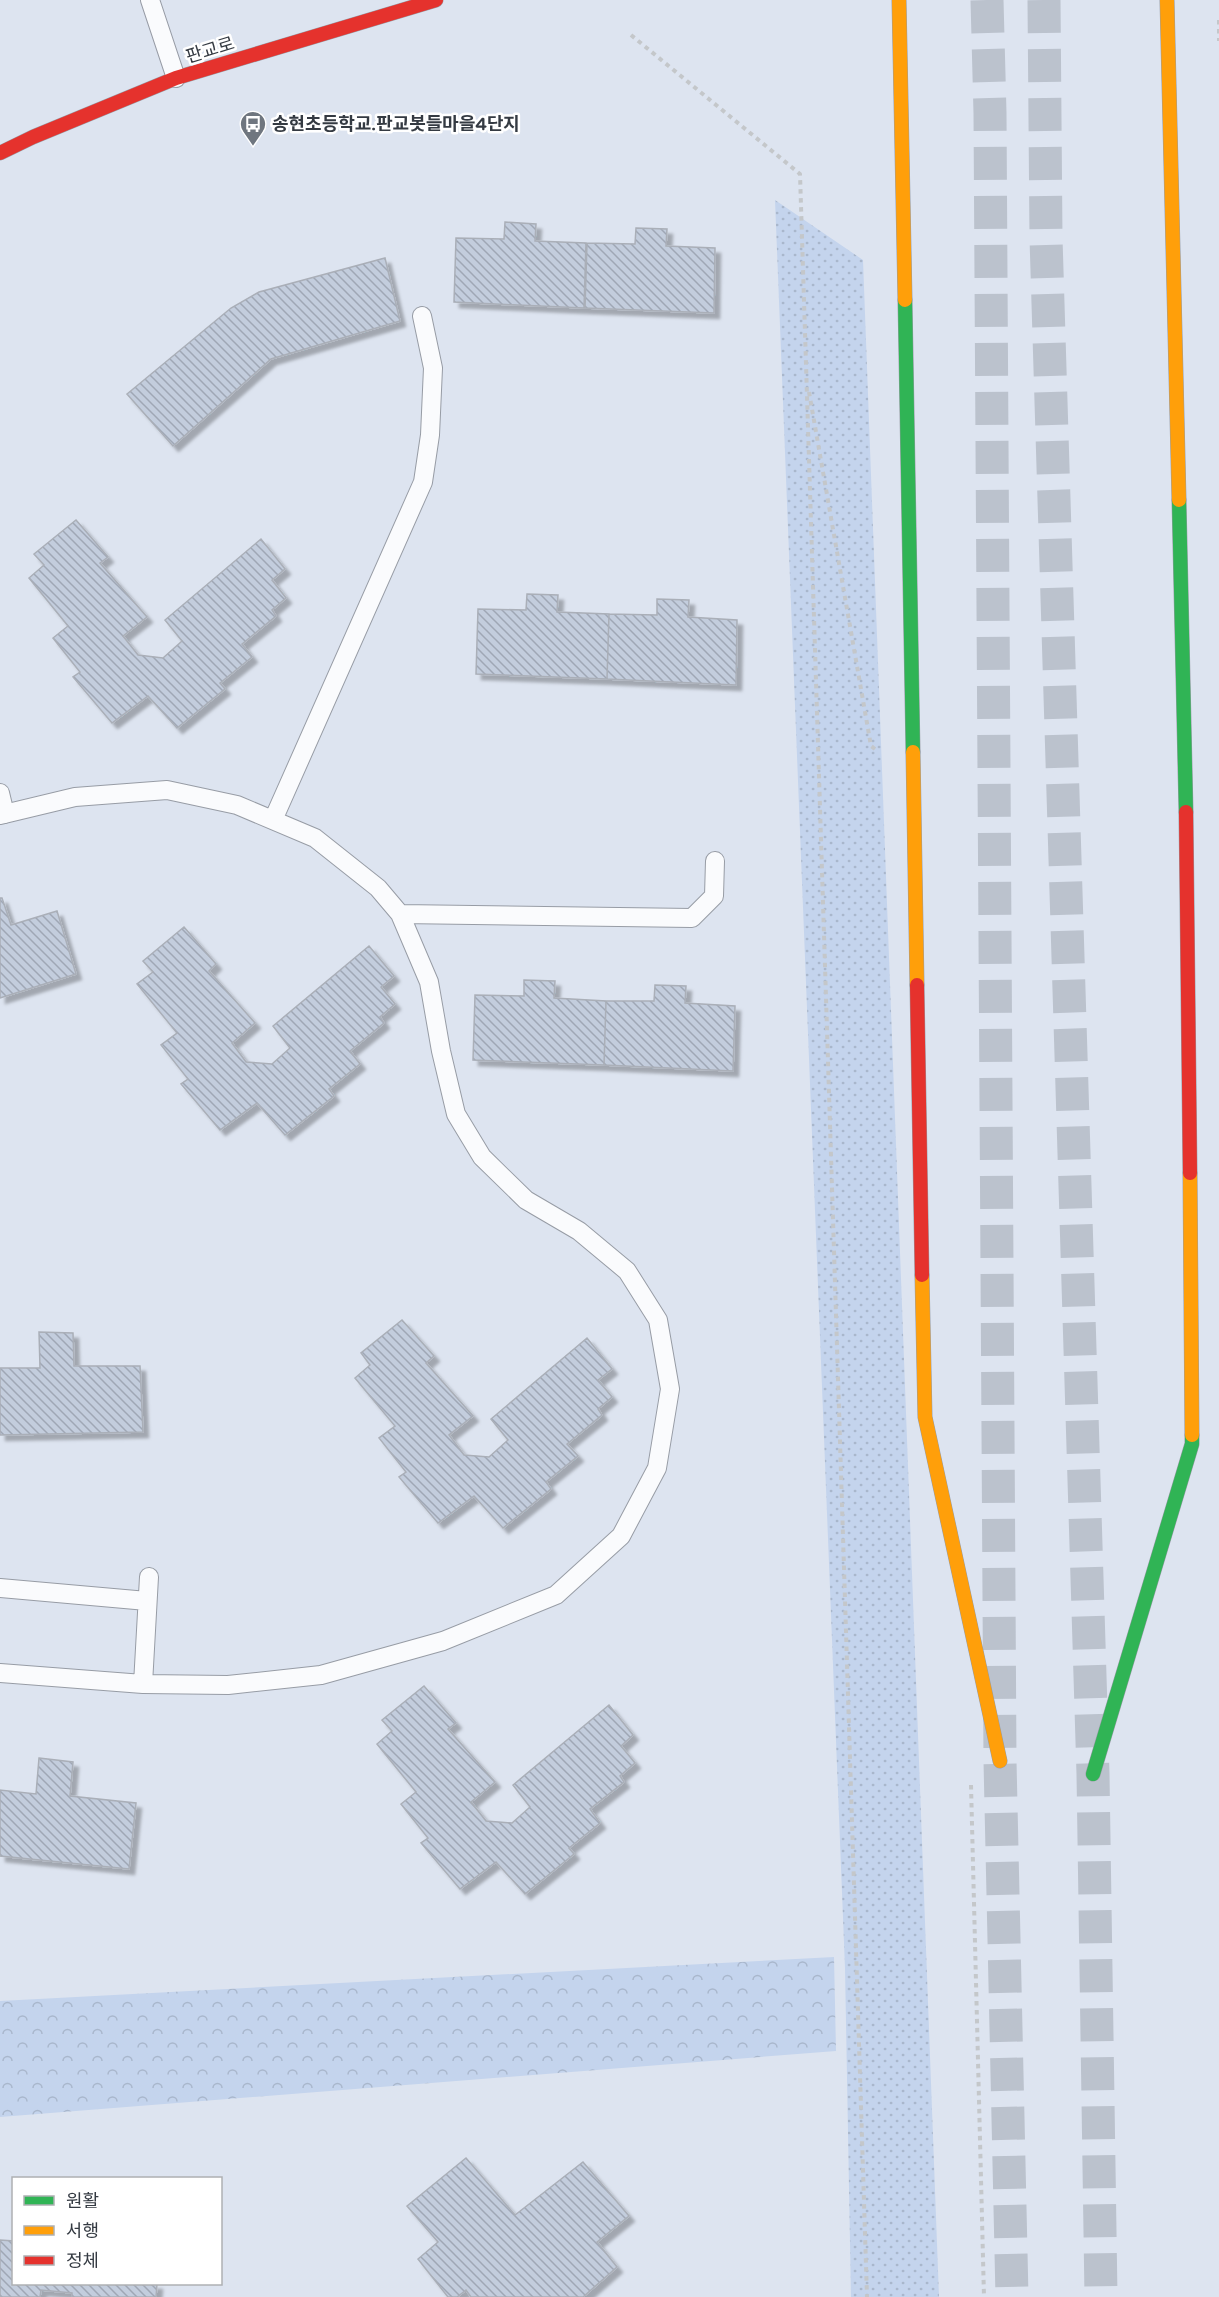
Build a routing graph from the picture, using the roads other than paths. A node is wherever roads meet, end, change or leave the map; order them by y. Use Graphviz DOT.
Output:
graph roads {
  1 [pos="150,0"];
  2 [pos="436,0"];
  3 [pos="899,0"];
  4 [pos="1167,0"];
  5 [pos="176,78"];
  6 [pos="0,153"];
  7 [pos="422,316"];
  8 [pos="0,793"];
  9 [pos="2,815"];
  10 [pos="273,820"];
  11 [pos="715,861"];
  12 [pos="400,914"];
  13 [pos="149,1577"];
  14 [pos="0,1588"];
  15 [pos="147,1601"];
  16 [pos="0,1673"];
  17 [pos="143,1684"];
  18 [pos="1000,1761"];
  19 [pos="1093,1774"];
  1 -- 5 [label="lane"];
  2 -- 5 [label="main road, 판교로"];
  3 -- 18 [label="main road"];
  4 -- 19 [label="main road"];
  5 -- 6 [label="main road, 판교로"];
  7 -- 10 [label="lane"];
  8 -- 9 [label="lane"];
  9 -- 10 [label="lane"];
  10 -- 12 [label="lane"];
  11 -- 12 [label="lane"];
  12 -- 17 [label="lane"];
  13 -- 15 [label="lane"];
  14 -- 15 [label="lane"];
  15 -- 17 [label="lane"];
  16 -- 17 [label="lane"];
}
